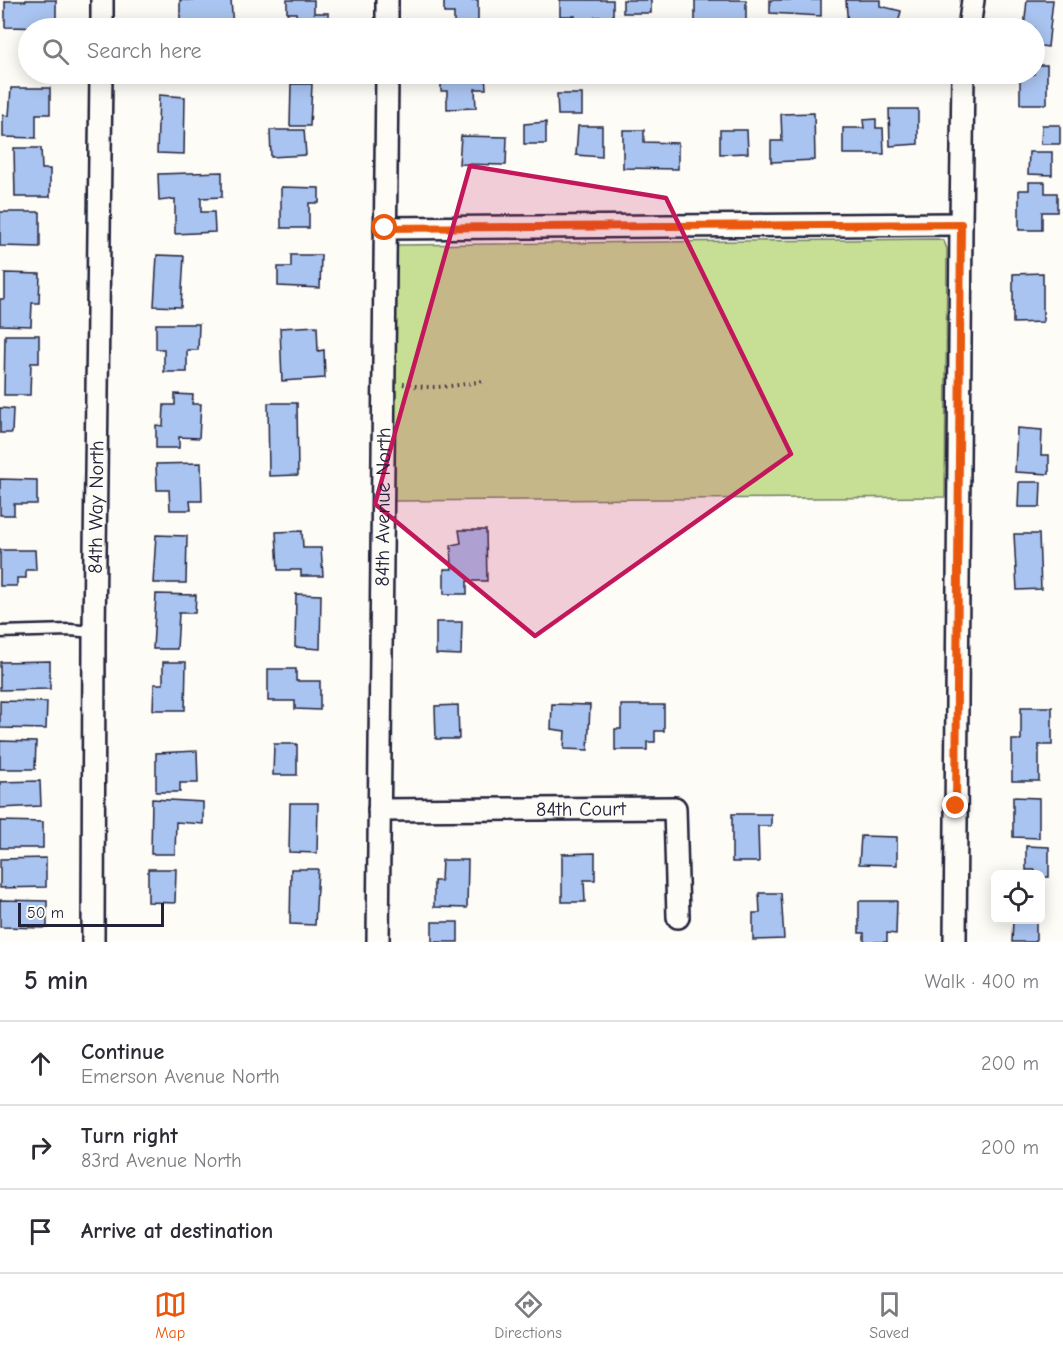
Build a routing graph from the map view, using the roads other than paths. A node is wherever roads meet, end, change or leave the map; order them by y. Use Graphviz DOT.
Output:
graph roads {
  1 [pos="102,0"];
  2 [pos="387,0"];
  3 [pos="972,0"];
  4 [pos="102,18"];
  5 [pos="387,18"];
  6 [pos="970,18"];
  7 [pos="101,84"];
  8 [pos="387,84"];
  9 [pos="963,84"];
  10 [pos="961,224"];
  11 [pos="385,228"];
  12 [pos="0,632"];
  13 [pos="94,632"];
  14 [pos="379,810"];
  15 [pos="678,917"];
  16 [pos="93,942"];
  17 [pos="378,942"];
  18 [pos="955,942"];
  1 -- 4 [label="street"];
  2 -- 5 [label="street"];
  3 -- 6 [label="street"];
  7 -- 13 [label="street, 84th Way North"];
  8 -- 11 [label="street, 84th Avenue North"];
  9 -- 10 [label="street"];
  10 -- 11 [label="street"];
  10 -- 18 [label="street"];
  11 -- 14 [label="street, 84th Avenue North"];
  12 -- 13 [label="lane"];
  13 -- 16 [label="street, 84th Way North"];
  14 -- 15 [label="street, 84th Court"];
  14 -- 17 [label="street, 84th Avenue North"];
}
